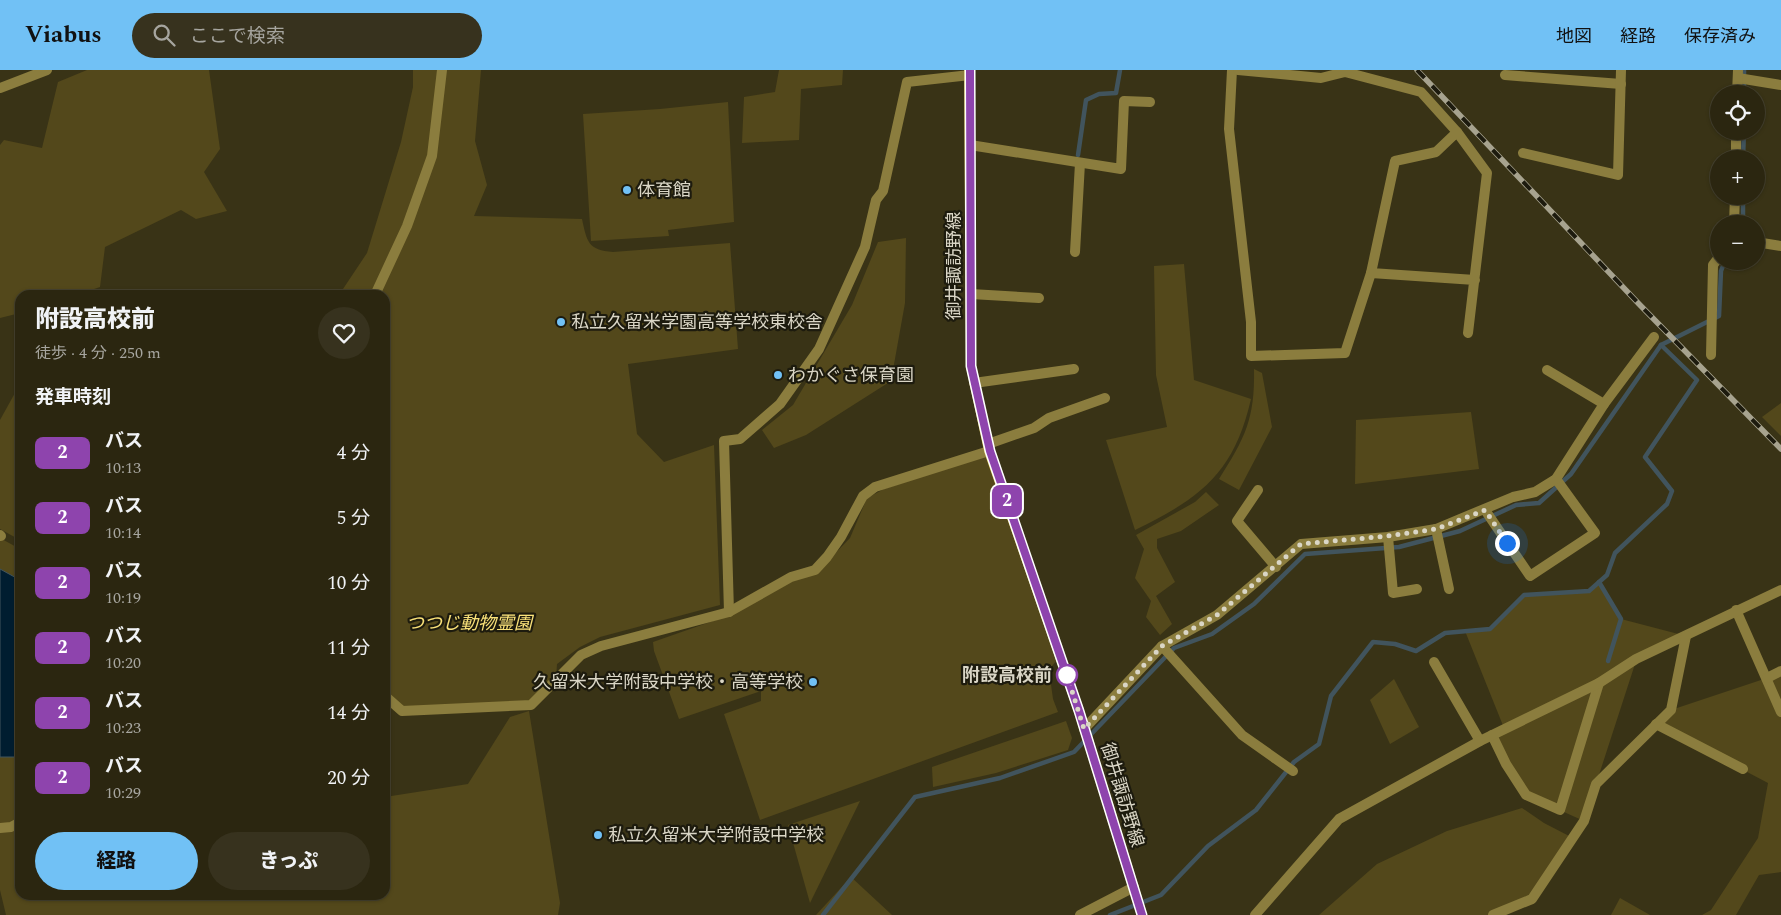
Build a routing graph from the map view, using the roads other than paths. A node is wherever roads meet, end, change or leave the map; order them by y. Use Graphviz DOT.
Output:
graph roads {
  1 [pos="47,70"];
  2 [pos="442,70"];
  3 [pos="1232,70"];
  4 [pos="1238,70"];
  5 [pos="1621,70"];
  6 [pos="970,72"];
  7 [pos="1738,74"];
  8 [pos="1505,75"];
  9 [pos="1621,84"];
  10 [pos="1781,85"];
  11 [pos="0,88"];
  12 [pos="1150,102"];
  13 [pos="1457,132"];
  14 [pos="970,145"];
  15 [pos="1524,152"];
  16 [pos="1080,163"];
  17 [pos="1765,243"];
  18 [pos="1781,246"];
  19 [pos="1075,252"];
  20 [pos="1712,270"];
  21 [pos="1371,273"];
  22 [pos="1475,280"];
  23 [pos="377,290"];
  24 [pos="971,294"];
  25 [pos="1039,298"];
  26 [pos="1468,333"];
  27 [pos="1654,337"];
  28 [pos="1711,355"];
  29 [pos="1074,369"];
  30 [pos="1547,370"];
  31 [pos="974,383"];
  32 [pos="1104,398"];
  33 [pos="1604,404"];
  34 [pos="989,447"];
  35 [pos="1556,479"];
  36 [pos="1258,490"];
  37 [pos="1485,510"];
  38 [pos="1436,529"];
  39 [pos="1388,536"];
  40 [pos="1276,567"];
  41 [pos="1417,589"];
  42 [pos="1449,589"];
  43 [pos="1781,590"];
  44 [pos="1736,610"];
  45 [pos="729,612"];
  46 [pos="1686,636"];
  47 [pos="1162,646"];
  48 [pos="1434,662"];
  49 [pos="1781,671"];
  50 [pos="1767,678"];
  51 [pos="1599,683"];
  52 [pos="390,700"];
  53 [pos="1781,712"];
  54 [pos="1656,724"];
  55 [pos="1084,729"];
  56 [pos="1492,734"];
  57 [pos="1480,740"];
  58 [pos="1743,768"];
  59 [pos="1293,771"];
  60 [pos="15,825"];
  61 [pos="0,828"];
  62 [pos="1134,887"];
  63 [pos="1080,915"];
  64 [pos="1142,915"];
  65 [pos="1255,915"];
  66 [pos="1493,915"];
  1 -- 11 [label="street"];
  2 -- 23 [label="street"];
  3 -- 21 [label="street"];
  4 -- 13 [label="street"];
  5 -- 9 [label="street"];
  6 -- 14 [label="main road, 御井諏訪野線"];
  6 -- 45 [label="street"];
  7 -- 10 [label="street"];
  8 -- 9 [label="street"];
  9 -- 15 [label="street"];
  12 -- 16 [label="street"];
  13 -- 21 [label="street"];
  13 -- 22 [label="street"];
  14 -- 16 [label="street"];
  14 -- 24 [label="main road, 御井諏訪野線"];
  16 -- 19 [label="street"];
  17 -- 18 [label="street"];
  20 -- 28 [label="street"];
  21 -- 22 [label="street"];
  22 -- 26 [label="street"];
  24 -- 25 [label="street"];
  24 -- 31 [label="main road, 御井諏訪野線"];
  27 -- 33 [label="street"];
  29 -- 31 [label="street"];
  30 -- 33 [label="street"];
  31 -- 34 [label="main road, 御井諏訪野線"];
  32 -- 34 [label="street"];
  33 -- 35 [label="street"];
  34 -- 45 [label="street"];
  34 -- 55 [label="main road, 御井諏訪野線"];
  35 -- 37 [label="street"];
  35 -- 37 [label="street"];
  36 -- 40 [label="street"];
  37 -- 38 [label="street"];
  38 -- 39 [label="street"];
  38 -- 42 [label="street"];
  39 -- 40 [label="street"];
  39 -- 41 [label="street"];
  40 -- 47 [label="street"];
  43 -- 44 [label="street"];
  44 -- 46 [label="street"];
  44 -- 50 [label="street"];
  45 -- 52 [label="street"];
  46 -- 51 [label="street"];
  46 -- 54 [label="street"];
  47 -- 55 [label="street"];
  47 -- 59 [label="street"];
  48 -- 57 [label="street"];
  49 -- 50 [label="street"];
  50 -- 53 [label="street"];
  51 -- 56 [label="street"];
  51 -- 56 [label="street"];
  54 -- 58 [label="street"];
  54 -- 66 [label="street"];
  55 -- 62 [label="main road, 御井諏訪野線"];
  56 -- 57 [label="street"];
  57 -- 65 [label="street"];
  60 -- 61 [label="street"];
  62 -- 63 [label="street"];
  62 -- 64 [label="main road, 御井諏訪野線"];
}
